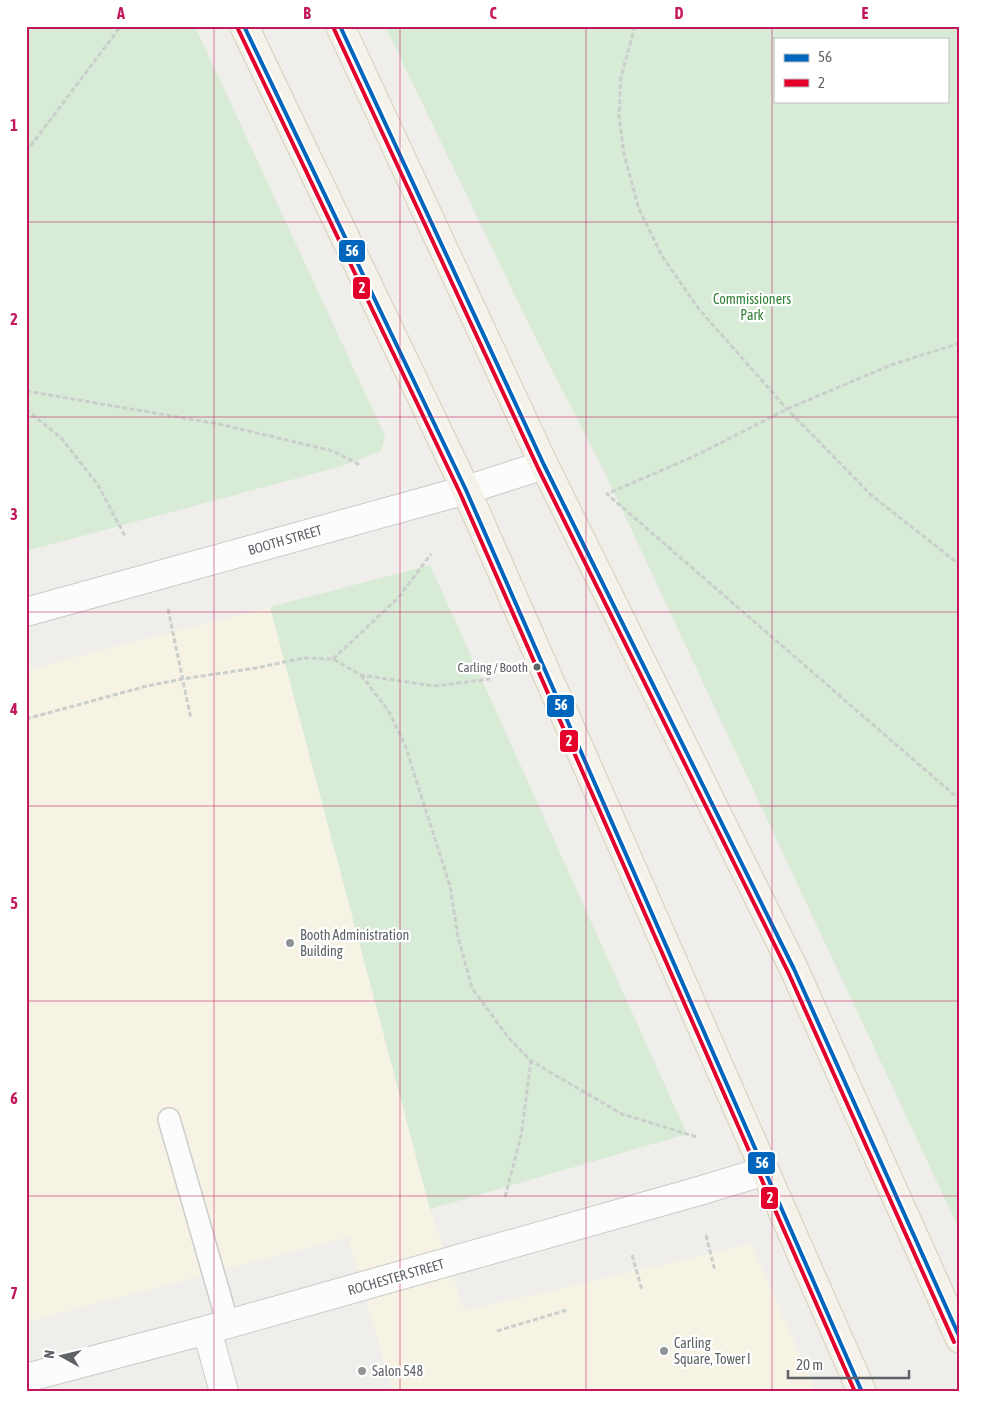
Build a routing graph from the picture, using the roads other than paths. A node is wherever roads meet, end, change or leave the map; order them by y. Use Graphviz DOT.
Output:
graph roads {
  1 [pos="244,26"];
  2 [pos="340,26"];
  3 [pos="544,465"];
  4 [pos="466,490"];
  5 [pos="26,612"];
  6 [pos="169,1119"];
  7 [pos="765,1171"];
  8 [pos="217,1327"];
  9 [pos="960,1339"];
  10 [pos="26,1378"];
  11 [pos="224,1392"];
  12 [pos="862,1392"];
  1 -- 4 [label="main road"];
  2 -- 3 [label="main road"];
  3 -- 4 [label="street, BOOTH STREET"];
  3 -- 9 [label="main road"];
  4 -- 5 [label="street, BOOTH STREET"];
  4 -- 7 [label="main road"];
  6 -- 8 [label="lane"];
  7 -- 8 [label="street, ROCHESTER STREET"];
  7 -- 12 [label="main road"];
  8 -- 10 [label="street, ROCHESTER STREET"];
  8 -- 11 [label="street"];
}
